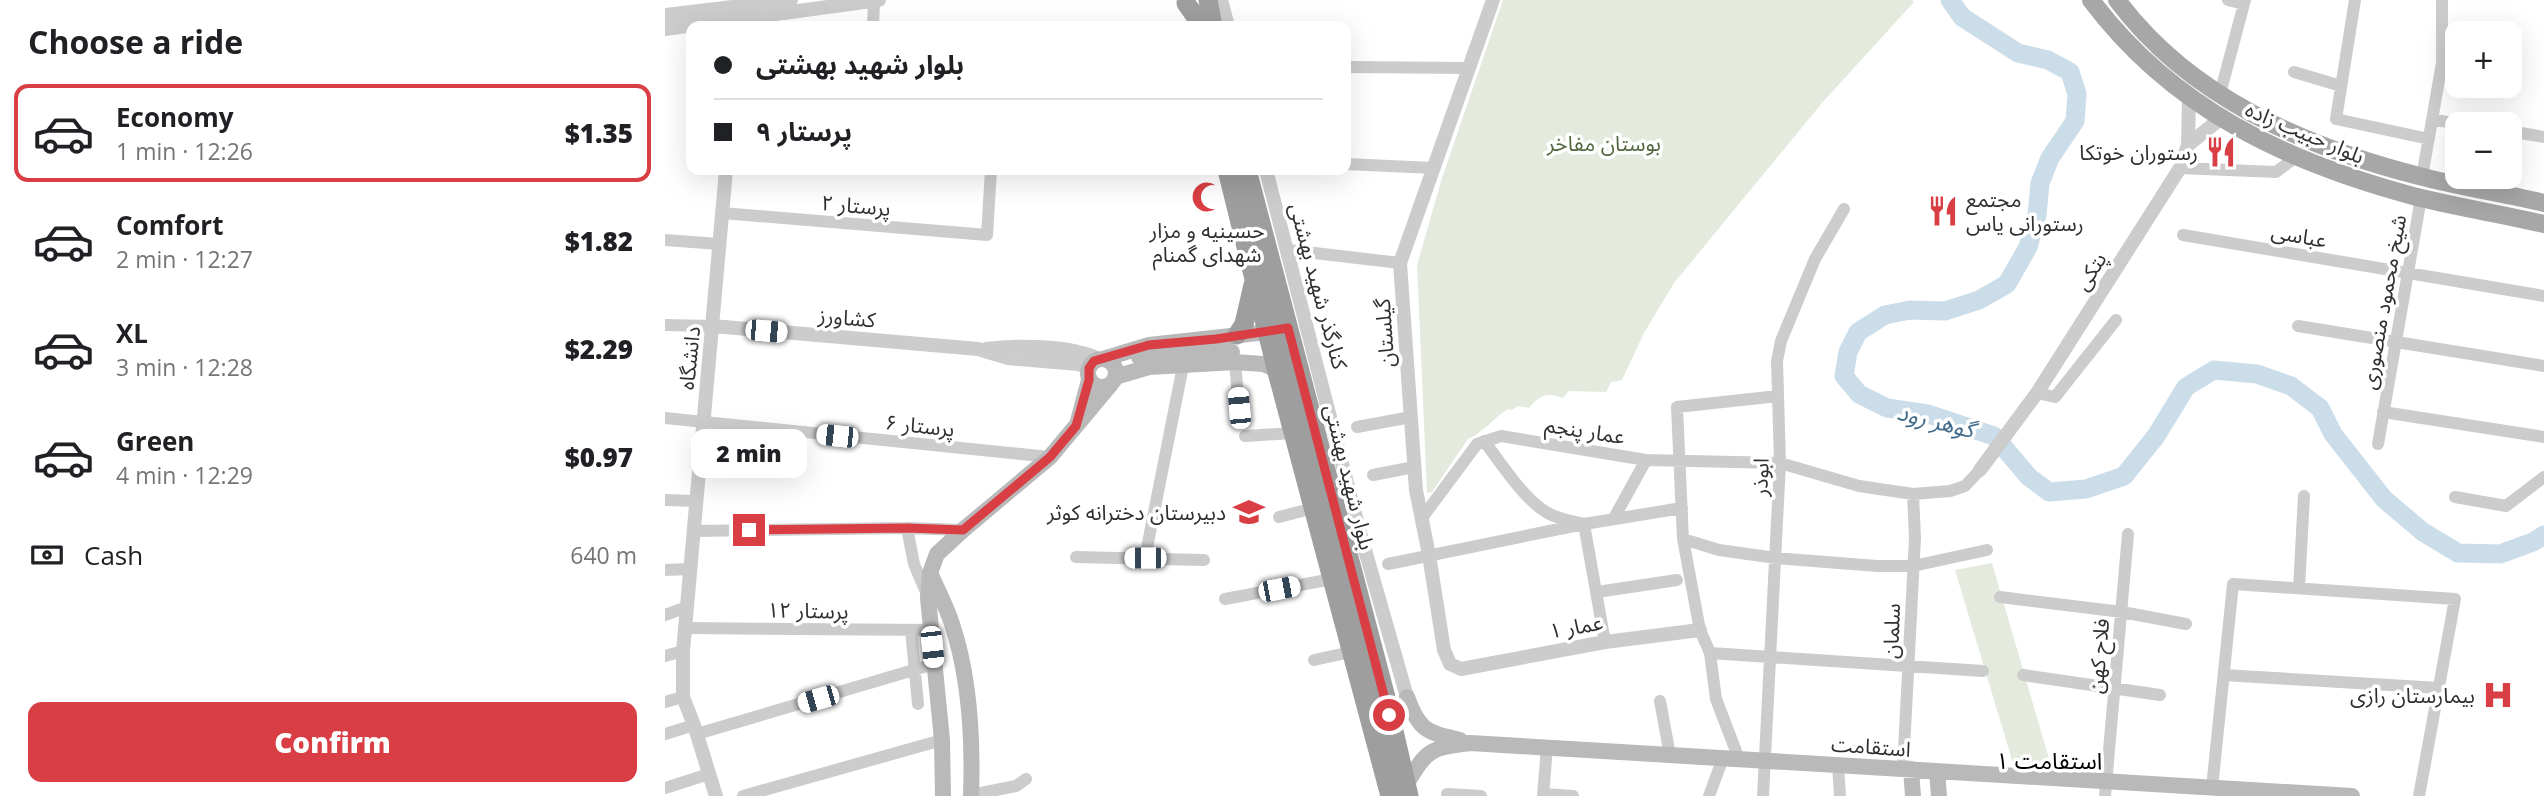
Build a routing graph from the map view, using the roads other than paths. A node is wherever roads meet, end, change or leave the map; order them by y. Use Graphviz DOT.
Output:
graph roads {
  1 [pos="791,0"];
  2 [pos="876,0"];
  3 [pos="1208,0"];
  4 [pos="1221,0"];
  5 [pos="1493,0"];
  6 [pos="2091,0"];
  7 [pos="2117,0"];
  8 [pos="2228,0"];
  9 [pos="2355,0"];
  10 [pos="2442,0"];
  11 [pos="1185,1"];
  12 [pos="2244,2"];
  13 [pos="665,15"];
  14 [pos="739,17"];
  15 [pos="776,20"];
  16 [pos="714,21"];
  17 [pos="874,21"];
  18 [pos="1190,21"];
  19 [pos="1199,21"];
  20 [pos="1212,21"];
  21 [pos="1227,21"];
  22 [pos="686,26"];
  23 [pos="665,29"];
  24 [pos="1351,67"];
  25 [pos="1469,68"];
  26 [pos="2294,72"];
  27 [pos="2341,86"];
  28 [pos="2220,94"];
  29 [pos="2189,97"];
  30 [pos="2220,119"];
  31 [pos="2433,120"];
  32 [pos="2445,122"];
  33 [pos="2522,133"];
  34 [pos="2544,136"];
  35 [pos="2429,139"];
  36 [pos="2188,145"];
  37 [pos="2296,157"];
  38 [pos="1351,164"];
  39 [pos="1433,168"];
  40 [pos="2180,168"];
  41 [pos="726,175"];
  42 [pos="991,175"];
  43 [pos="1228,175"];
  44 [pos="1238,175"];
  45 [pos="1248,175"];
  46 [pos="1267,175"];
  47 [pos="2422,177"];
  48 [pos="2482,190"];
  49 [pos="2421,198"];
  50 [pos="2540,202"];
  51 [pos="1844,209"];
  52 [pos="2477,209"];
  53 [pos="722,213"];
  54 [pos="2538,222"];
  55 [pos="2183,234"];
  56 [pos="665,240"];
  57 [pos="719,244"];
  58 [pos="1289,250"];
  59 [pos="1400,263"];
  60 [pos="2408,273"];
  61 [pos="1254,277"];
  62 [pos="2544,296"];
  63 [pos="2116,320"];
  64 [pos="665,325"];
  65 [pos="2298,326"];
  66 [pos="713,327"];
  67 [pos="1288,328"];
  68 [pos="1267,332"];
  69 [pos="1237,335"];
  70 [pos="2396,342"];
  71 [pos="1235,362"];
  72 [pos="1258,363"];
  73 [pos="1183,366"];
  74 [pos="2544,366"];
  75 [pos="1277,370"];
  76 [pos="1103,371"];
  77 [pos="2037,393"];
  78 [pos="1778,396"];
  79 [pos="1239,408"];
  80 [pos="2383,412"];
  81 [pos="1411,417"];
  82 [pos="665,418"];
  83 [pos="703,422"];
  84 [pos="1076,426"];
  85 [pos="1357,427"];
  86 [pos="1293,433"];
  87 [pos="1245,436"];
  88 [pos="2544,437"];
  89 [pos="1483,441"];
  90 [pos="2378,444"];
  91 [pos="1050,457"];
  92 [pos="1646,460"];
  93 [pos="1678,461"];
  94 [pos="1780,463"];
  95 [pos="1414,467"];
  96 [pos="1979,470"];
  97 [pos="1373,475"];
  98 [pos="2544,477"];
  99 [pos="1913,494"];
  100 [pos="2304,496"];
  101 [pos="2455,497"];
  102 [pos="665,500"];
  103 [pos="697,501"];
  104 [pos="1314,508"];
  105 [pos="1682,508"];
  106 [pos="1279,517"];
  107 [pos="1614,518"];
  108 [pos="1422,519"];
  109 [pos="1584,524"];
  110 [pos="1339,526"];
  111 [pos="907,528"];
  112 [pos="963,530"];
  113 [pos="694,531"];
  114 [pos="1320,531"];
  115 [pos="2128,534"];
  116 [pos="1683,539"];
  117 [pos="1987,550"];
  118 [pos="1429,555"];
  119 [pos="1076,557"];
  120 [pos="1145,558"];
  121 [pos="1348,558"];
  122 [pos="1776,558"];
  123 [pos="1204,560"];
  124 [pos="1388,564"];
  125 [pos="1913,566"];
  126 [pos="691,569"];
  127 [pos="665,570"];
  128 [pos="1330,572"];
  129 [pos="930,573"];
  130 [pos="1362,575"];
  131 [pos="1677,580"];
  132 [pos="2299,588"];
  133 [pos="1597,592"];
  134 [pos="2000,597"];
  135 [pos="928,598"];
  136 [pos="1225,599"];
  137 [pos="687,607"];
  138 [pos="2122,612"];
  139 [pos="665,615"];
  140 [pos="2186,624"];
  141 [pos="685,628"];
  142 [pos="911,630"];
  143 [pos="930,630"];
  144 [pos="1700,630"];
  145 [pos="1605,642"];
  146 [pos="683,651"];
  147 [pos="1351,652"];
  148 [pos="1710,653"];
  149 [pos="665,656"];
  150 [pos="1772,656"];
  151 [pos="1314,660"];
  152 [pos="1376,662"];
  153 [pos="934,664"];
  154 [pos="1909,665"];
  155 [pos="1461,669"];
  156 [pos="1983,671"];
  157 [pos="915,672"];
  158 [pos="2023,675"];
  159 [pos="2224,675"];
  160 [pos="2438,688"];
  161 [pos="2115,690"];
  162 [pos="2160,695"];
  163 [pos="1407,697"];
  164 [pos="683,698"];
  165 [pos="1660,701"];
  166 [pos="665,702"];
  167 [pos="918,704"];
  168 [pos="695,729"];
  169 [pos="665,734"];
  170 [pos="942,740"];
  171 [pos="1470,743"];
  172 [pos="1546,747"];
  173 [pos="1670,755"];
  174 [pos="1731,758"];
  175 [pos="1765,760"];
  176 [pos="1838,765"];
  177 [pos="1907,769"];
  178 [pos="1937,771"];
  179 [pos="709,774"];
  180 [pos="1026,779"];
  181 [pos="665,788"];
  182 [pos="2212,788"];
  183 [pos="2106,789"];
  184 [pos="2179,791"];
  185 [pos="1401,793"];
  186 [pos="1447,794"];
  187 [pos="971,795"];
  188 [pos="1543,795"];
  189 [pos="716,796"];
  190 [pos="743,796"];
  191 [pos="943,796"];
  192 [pos="1481,796"];
  193 [pos="1573,796"];
  194 [pos="1709,796"];
  195 [pos="1763,796"];
  196 [pos="1840,796"];
  197 [pos="1913,796"];
  198 [pos="1939,796"];
  199 [pos="2350,796"];
  200 [pos="2419,796"];
  1 -- 14 [label="street"];
  2 -- 15 [label="street"];
  2 -- 17 [label="street"];
  3 -- 20 [label="highway"];
  4 -- 21 [label="street"];
  5 -- 25 [label="street, گیلستان"];
  6 -- 29 [label="main road, بلوار حبیب زاده"];
  7 -- 28 [label="main road, بلوار حبیب زاده"];
  8 -- 12 [label="street"];
  9 -- 27 [label="street"];
  10 -- 31 [label="street"];
  11 -- 18 [label="highway"];
  11 -- 19 [label="highway"];
  12 -- 28 [label="street"];
  13 -- 14 [label="street"];
  14 -- 15 [label="street"];
  14 -- 16 [label="street"];
  22 -- 23 [label="street"];
  24 -- 25 [label="street"];
  25 -- 39 [label="street, گیلستان"];
  26 -- 27 [label="street"];
  27 -- 35 [label="street"];
  28 -- 47 [label="main road, بلوار حبیب زاده"];
  29 -- 30 [label="main road, بلوار حبیب زاده"];
  29 -- 36 [label="street"];
  30 -- 36 [label="street"];
  30 -- 37 [label="main road, بلوار حبیب زاده"];
  31 -- 32 [label="street"];
  31 -- 35 [label="street"];
  33 -- 34 [label="street"];
  35 -- 47 [label="street"];
  36 -- 40 [label="street, پتکی"];
  37 -- 40 [label="street"];
  37 -- 49 [label="main road, بلوار حبیب زاده"];
  38 -- 39 [label="street"];
  39 -- 59 [label="street, گیلستان"];
  40 -- 77 [label="street, پتکی"];
  41 -- 53 [label="street, دانشگاه"];
  42 -- 53 [label="street, پرستار ۲"];
  43 -- 61 [label="highway, بلوار شهید بهشتی"];
  44 -- 185 [label="highway, bridge"];
  45 -- 67 [label="highway, بلوار شهید بهشتی"];
  46 -- 58 [label="street, کنارگذر شهید بهشتی"];
  47 -- 48 [label="main road, بلوار حبیب زاده"];
  48 -- 50 [label="main road, بلوار حبیب زاده"];
  48 -- 52 [label="main road"];
  49 -- 52 [label="main road, بلوار حبیب زاده"];
  49 -- 60 [label="street, شیخ محمود منصوری"];
  50 -- 54 [label="main road"];
  51 -- 78 [label="street, ابوذر"];
  52 -- 54 [label="main road, بلوار حبیب زاده"];
  53 -- 57 [label="street, دانشگاه"];
  55 -- 60 [label="street, عباسی"];
  56 -- 57 [label="street"];
  57 -- 66 [label="street, دانشگاه"];
  58 -- 59 [label="street"];
  58 -- 130 [label="street, کنارگذر شهید بهشتی"];
  59 -- 81 [label="street, گیلستان"];
  60 -- 62 [label="street, عباسی"];
  60 -- 70 [label="street, شیخ محمود منصوری"];
  61 -- 68 [label="highway, بلوار شهید بهشتی"];
  61 -- 69 [label="highway"];
  63 -- 77 [label="street"];
  64 -- 66 [label="street"];
  65 -- 70 [label="street"];
  66 -- 76 [label="street, کشاورز"];
  66 -- 83 [label="street, دانشگاه"];
  67 -- 68 [label="highway"];
  67 -- 110 [label="highway, بلوار شهید بهشتی"];
  68 -- 69 [label="main road"];
  68 -- 75 [label="highway, بلوار شهید بهشتی"];
  69 -- 76 [label="main road"];
  70 -- 74 [label="street"];
  70 -- 80 [label="street, شیخ محمود منصوری"];
  71 -- 72 [label="main road"];
  71 -- 73 [label="main road"];
  71 -- 79 [label="street"];
  72 -- 75 [label="main road"];
  72 -- 76 [label="main road"];
  73 -- 76 [label="main road"];
  73 -- 120 [label="street"];
  75 -- 86 [label="highway, بلوار شهید بهشتی"];
  76 -- 84 [label="main road"];
  76 -- 84 [label="main road"];
  77 -- 96 [label="street, پتکی"];
  78 -- 93 [label="street"];
  78 -- 94 [label="street, ابوذر"];
  80 -- 88 [label="street, شیخ محمود منصوری"];
  80 -- 90 [label="street, شیخ محمود منصوری"];
  81 -- 85 [label="street"];
  81 -- 95 [label="street, گیلستان"];
  82 -- 83 [label="street, پرستار ۶"];
  83 -- 91 [label="street, پرستار ۶"];
  83 -- 103 [label="street, دانشگاه"];
  84 -- 91 [label="main road"];
  86 -- 87 [label="street"];
  86 -- 104 [label="highway, بلوار شهید بهشتی"];
  89 -- 92 [label="street, عمار پنجم"];
  89 -- 108 [label="street"];
  89 -- 109 [label="street"];
  91 -- 112 [label="main road"];
  92 -- 93 [label="street, عمار پنجم"];
  92 -- 107 [label="street"];
  93 -- 94 [label="street, عمار پنجم"];
  93 -- 105 [label="street"];
  94 -- 99 [label="street, عمار پنجم"];
  94 -- 122 [label="street, ابوذر"];
  95 -- 97 [label="street"];
  95 -- 108 [label="street, گیلستان"];
  96 -- 99 [label="street"];
  98 -- 101 [label="street"];
  99 -- 125 [label="street, سلمان"];
  100 -- 132 [label="street"];
  102 -- 103 [label="street"];
  103 -- 113 [label="street, دانشگاه"];
  104 -- 106 [label="street"];
  104 -- 114 [label="highway, بلوار شهید بهشتی"];
  105 -- 107 [label="street"];
  105 -- 116 [label="street"];
  107 -- 109 [label="street"];
  108 -- 118 [label="street, گیلستان"];
  109 -- 118 [label="street"];
  109 -- 133 [label="street"];
  110 -- 114 [label="highway"];
  110 -- 121 [label="highway, بلوار شهید بهشتی"];
  111 -- 112 [label="street"];
  111 -- 113 [label="street"];
  111 -- 135 [label="street"];
  112 -- 129 [label="main road"];
  113 -- 126 [label="street, دانشگاه"];
  114 -- 128 [label="highway, بلوار شهید بهشتی"];
  115 -- 138 [label="street, فلاح کهن"];
  116 -- 122 [label="street"];
  116 -- 144 [label="street"];
  117 -- 125 [label="street"];
  118 -- 124 [label="street"];
  118 -- 155 [label="street, گیلستان"];
  119 -- 120 [label="street"];
  120 -- 123 [label="street"];
  121 -- 128 [label="highway"];
  121 -- 130 [label="highway, بلوار شهید بهشتی"];
  122 -- 125 [label="street"];
  122 -- 150 [label="street, ابوذر"];
  125 -- 154 [label="street, سلمان"];
  126 -- 127 [label="street"];
  126 -- 137 [label="street, دانشگاه"];
  128 -- 136 [label="street"];
  128 -- 147 [label="highway, بلوار شهید بهشتی"];
  129 -- 135 [label="main road"];
  129 -- 187 [label="main road"];
  130 -- 152 [label="highway, بلوار شهید بهشتی"];
  130 -- 163 [label="street, کنارگذر شهید بهشتی"];
  131 -- 133 [label="street"];
  132 -- 159 [label="street"];
  132 -- 160 [label="street"];
  133 -- 145 [label="street"];
  134 -- 138 [label="street"];
  135 -- 143 [label="main road"];
  137 -- 139 [label="street"];
  137 -- 141 [label="street, دانشگاه"];
  138 -- 140 [label="street"];
  138 -- 161 [label="street, فلاح کهن"];
  141 -- 142 [label="street, پرستار ۱۲"];
  141 -- 146 [label="street, دانشگاه"];
  142 -- 143 [label="street, پرستار ۱۲"];
  142 -- 157 [label="street"];
  143 -- 153 [label="main road"];
  144 -- 145 [label="street, عمار ۱"];
  144 -- 148 [label="street"];
  145 -- 155 [label="street, عمار ۱"];
  146 -- 149 [label="street"];
  146 -- 164 [label="street, دانشگاه"];
  147 -- 151 [label="street"];
  147 -- 185 [label="highway, بلوار شهید بهشتی"];
  148 -- 150 [label="street"];
  148 -- 174 [label="street"];
  150 -- 154 [label="street"];
  150 -- 175 [label="street, ابوذر"];
  152 -- 163 [label="street"];
  152 -- 185 [label="highway, بلوار شهید بهشتی"];
  153 -- 157 [label="street"];
  153 -- 170 [label="main road"];
  154 -- 156 [label="street"];
  154 -- 177 [label="street, سلمان"];
  157 -- 167 [label="street"];
  157 -- 168 [label="street"];
  158 -- 161 [label="street"];
  159 -- 160 [label="street"];
  159 -- 182 [label="street"];
  160 -- 200 [label="street"];
  161 -- 162 [label="street"];
  161 -- 183 [label="street, فلاح کهن"];
  163 -- 171 [label="main road"];
  164 -- 166 [label="street"];
  164 -- 168 [label="street, دانشگاه"];
  165 -- 173 [label="street"];
  168 -- 169 [label="street"];
  168 -- 179 [label="street, دانشگاه"];
  170 -- 190 [label="street"];
  170 -- 191 [label="main road"];
  171 -- 172 [label="main road, استقامت"];
  171 -- 185 [label="main road, استقامت"];
  172 -- 173 [label="main road, استقامت"];
  172 -- 188 [label="street"];
  173 -- 174 [label="main road, استقامت"];
  174 -- 175 [label="main road, استقامت"];
  174 -- 194 [label="street"];
  175 -- 176 [label="main road, استقامت"];
  175 -- 195 [label="street, ابوذر"];
  176 -- 177 [label="main road, استقامت"];
  176 -- 196 [label="street"];
  177 -- 178 [label="main road, استقامت"];
  177 -- 197 [label="main road"];
  178 -- 183 [label="main road, استقامت"];
  178 -- 198 [label="main road"];
  179 -- 181 [label="street"];
  179 -- 189 [label="street, دانشگاه"];
  180 -- 187 [label="street"];
  182 -- 184 [label="main road, استقامت"];
  182 -- 199 [label="main road, استقامت"];
  183 -- 184 [label="main road, استقامت"];
  186 -- 192 [label="street"];
  188 -- 193 [label="street"];
}
